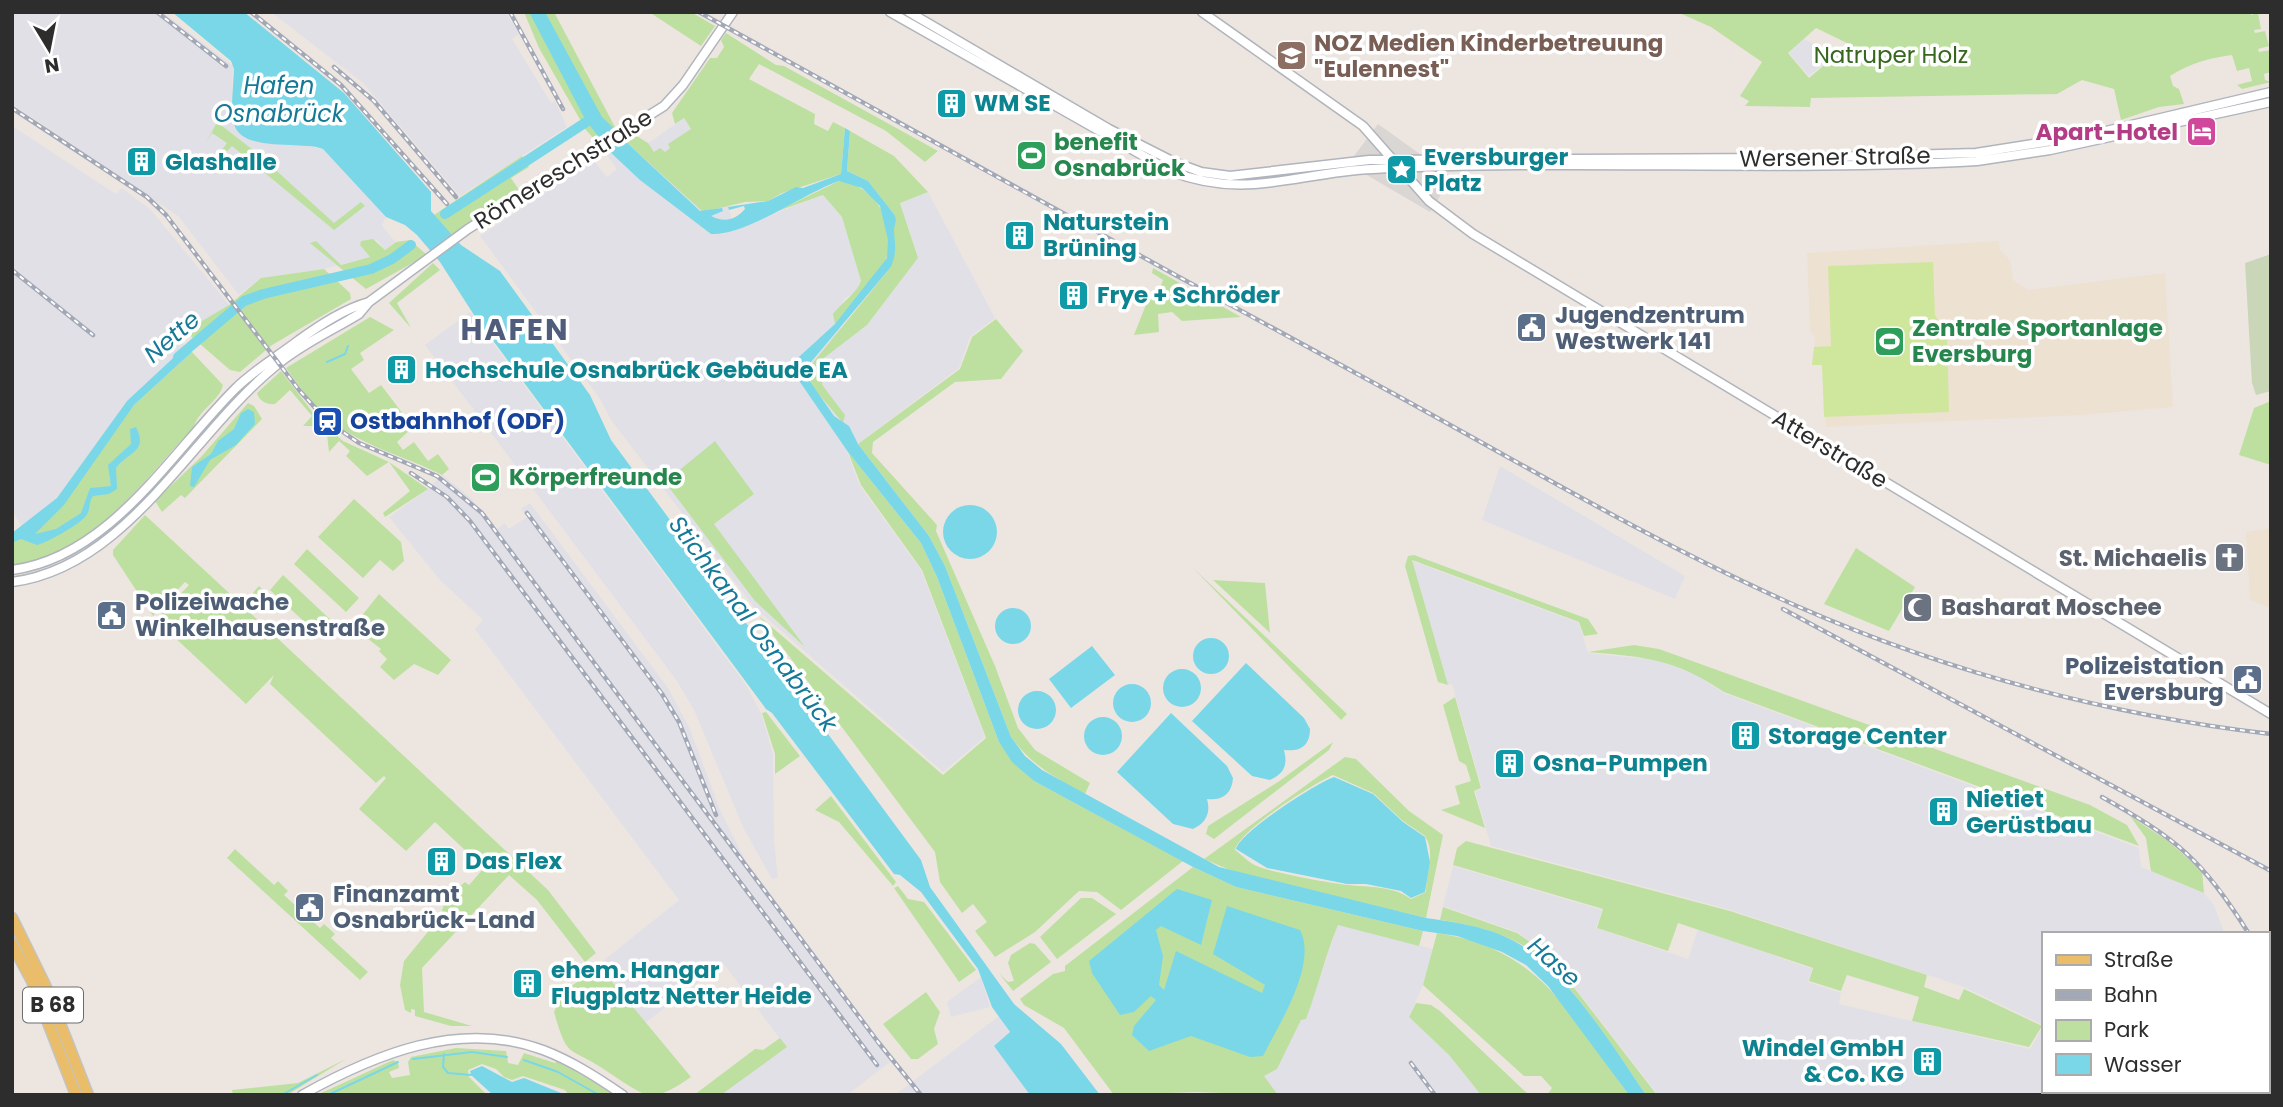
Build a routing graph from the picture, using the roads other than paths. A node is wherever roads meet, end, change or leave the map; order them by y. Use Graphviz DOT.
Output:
graph roads {
  1 [pos="733,12"];
  2 [pos="890,12"];
  3 [pos="909,12"];
  4 [pos="1202,12"];
  5 [pos="958,47"];
  6 [pos="2271,92"];
  7 [pos="2271,103"];
  8 [pos="1392,159"];
  9 [pos="1400,169"];
  10 [pos="369,302"];
  11 [pos="12,570"];
  12 [pos="12,582"];
  13 [pos="2271,714"];
  14 [pos="12,918"];
  15 [pos="12,944"];
  16 [pos="76,1095"];
  17 [pos="88,1095"];
  18 [pos="302,1095"];
  19 [pos="623,1095"];
  1 -- 10 [label="main road, Römereschstraße"];
  2 -- 5 [label="main road"];
  3 -- 5 [label="main road"];
  4 -- 8 [label="main road"];
  5 -- 8 [label="main road, Wersener Straße"];
  5 -- 9 [label="main road, Wersener Straße"];
  6 -- 8 [label="main road, Wersener Straße"];
  7 -- 9 [label="main road, Wersener Straße"];
  8 -- 9 [label="main road"];
  9 -- 13 [label="main road, Atterstraße"];
  10 -- 11 [label="main road, Römereschstraße"];
  10 -- 12 [label="main road, Römereschstraße"];
  14 -- 17 [label="main road, B 68"];
  15 -- 16 [label="main road, B 68"];
  18 -- 19 [label="main road"];
}
